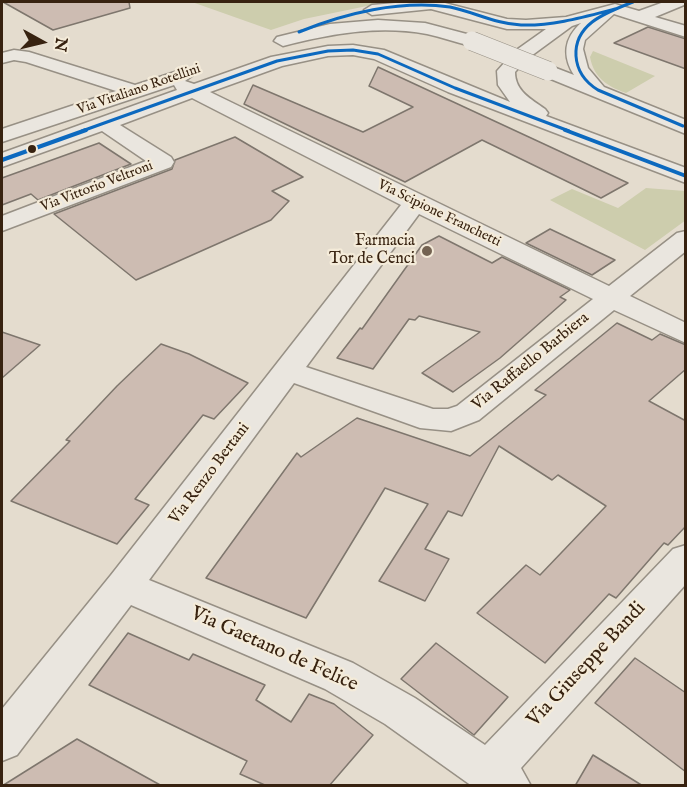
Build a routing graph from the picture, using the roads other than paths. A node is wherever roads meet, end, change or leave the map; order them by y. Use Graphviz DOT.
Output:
graph roads {
  1 [pos="678,2"];
  2 [pos="608,5"];
  3 [pos="636,9"];
  4 [pos="566,22"];
  5 [pos="686,32"];
  6 [pos="276,43"];
  7 [pos="2,58"];
  8 [pos="171,79"];
  9 [pos="596,90"];
  10 [pos="134,91"];
  11 [pos="194,92"];
  12 [pos="105,124"];
  13 [pos="686,128"];
  14 [pos="2,136"];
  15 [pos="580,136"];
  16 [pos="686,155"];
  17 [pos="2,160"];
  18 [pos="646,162"];
  19 [pos="686,176"];
  20 [pos="415,203"];
  21 [pos="2,224"];
  22 [pos="686,238"];
  23 [pos="611,296"];
  24 [pos="686,334"];
  25 [pos="288,371"];
  26 [pos="686,559"];
  27 [pos="124,586"];
  28 [pos="2,741"];
  29 [pos="499,779"];
  1 -- 3 [label="street"];
  2 -- 3 [label="street"];
  2 -- 4 [label="street"];
  2 -- 9 [label="street"];
  3 -- 5 [label="street"];
  4 -- 6 [label="street"];
  4 -- 15 [label="street"];
  6 -- 8 [label="street, Via Vitaliano Rotellini"];
  6 -- 9 [label="street, bridge"];
  7 -- 10 [label="street"];
  8 -- 10 [label="street, Via Vitaliano Rotellini"];
  8 -- 11 [label="street, Via Scipione Franchetti"];
  9 -- 13 [label="street"];
  10 -- 14 [label="street, Via Vitaliano Rotellini"];
  11 -- 12 [label="street, Via Vitaliano Rotellini"];
  11 -- 15 [label="street, Via Vitaliano Rotellini"];
  11 -- 20 [label="street, Via Scipione Franchetti"];
  12 -- 17 [label="street, Via Vitaliano Rotellini"];
  12 -- 21 [label="street, Via Vittorio Veltroni"];
  15 -- 18 [label="street"];
  16 -- 18 [label="street"];
  18 -- 19 [label="street"];
  20 -- 23 [label="street, Via Scipione Franchetti"];
  20 -- 25 [label="street, Via Renzo Bertani"];
  22 -- 23 [label="street, Via Raffaello Barbiera"];
  23 -- 24 [label="street, Via Scipione Franchetti"];
  23 -- 25 [label="street, Via Raffaello Barbiera"];
  25 -- 27 [label="street, Via Renzo Bertani"];
  26 -- 29 [label="street, Via Giuseppe Bandi"];
  27 -- 28 [label="street, Via Renzo Bertani"];
  27 -- 29 [label="street, Via Gaetano de Felice"];
}
